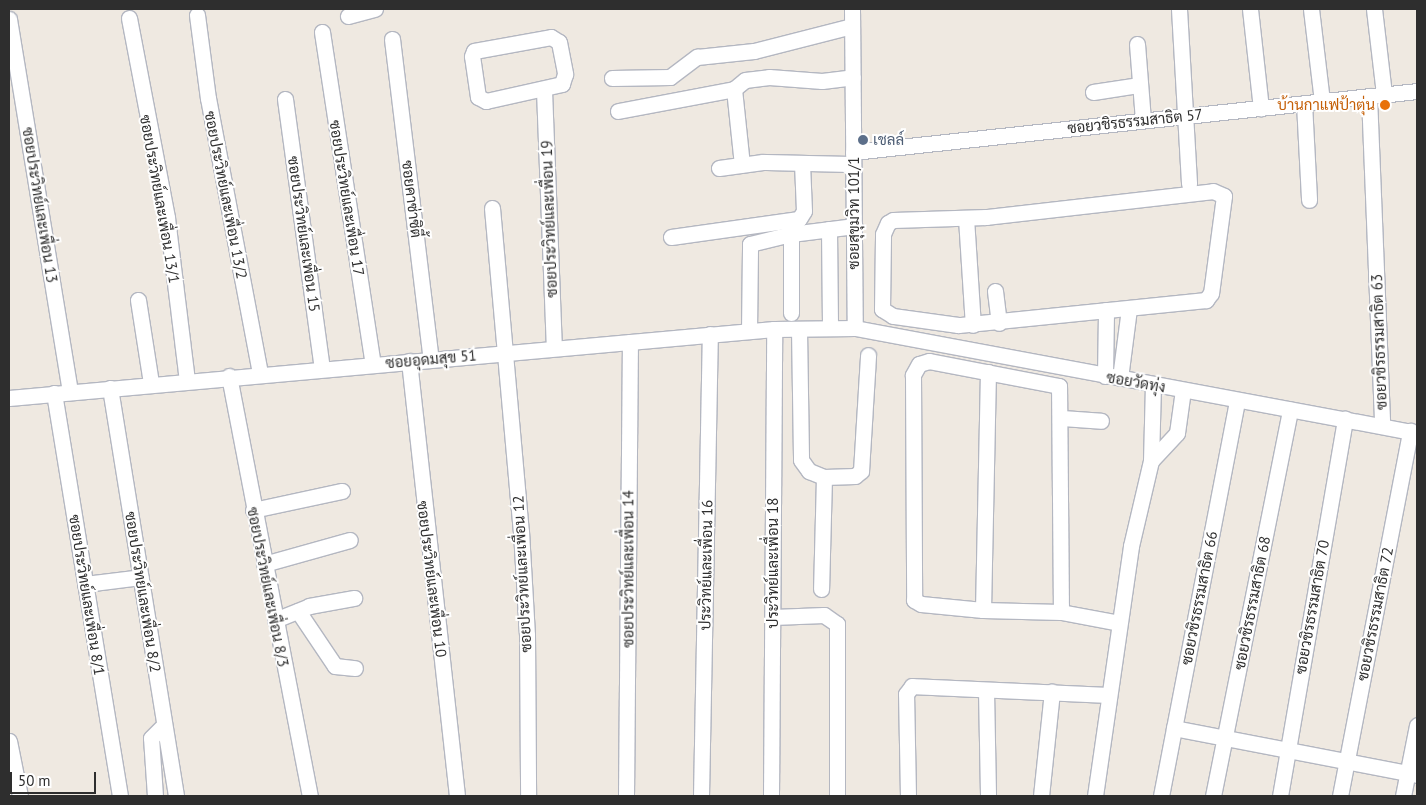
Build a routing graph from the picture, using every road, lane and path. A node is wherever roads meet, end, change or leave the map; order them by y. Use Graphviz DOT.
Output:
graph roads {
  1 [pos="375,9"];
  2 [pos="852,9"];
  3 [pos="1179,9"];
  4 [pos="1250,9"];
  5 [pos="1311,9"];
  6 [pos="1374,9"];
  7 [pos="197,15"];
  8 [pos="348,16"];
  9 [pos="129,18"];
  10 [pos="9,19"];
  11 [pos="852,26"];
  12 [pos="322,32"];
  13 [pos="392,39"];
  14 [pos="1137,44"];
  15 [pos="13,70"];
  16 [pos="853,77"];
  17 [pos="612,78"];
  18 [pos="1139,85"];
  19 [pos="734,89"];
  20 [pos="544,90"];
  21 [pos="1417,91"];
  22 [pos="1093,92"];
  23 [pos="1377,95"];
  24 [pos="285,99"];
  25 [pos="1322,101"];
  26 [pos="1304,103"];
  27 [pos="1261,108"];
  28 [pos="618,111"];
  29 [pos="1184,116"];
  30 [pos="1143,120"];
  31 [pos="853,158"];
  32 [pos="802,164"];
  33 [pos="742,165"];
  34 [pos="719,168"];
  35 [pos="1189,184"];
  36 [pos="1309,200"];
  37 [pos="492,208"];
  38 [pos="966,218"];
  39 [pos="854,226"];
  40 [pos="829,229"];
  41 [pos="791,234"];
  42 [pos="671,237"];
  43 [pos="995,291"];
  44 [pos="138,300"];
  45 [pos="1129,309"];
  46 [pos="1106,310"];
  47 [pos="791,313"];
  48 [pos="999,323"];
  49 [pos="973,325"];
  50 [pos="799,328"];
  51 [pos="830,328"];
  52 [pos="855,328"];
  53 [pos="774,329"];
  54 [pos="749,331"];
  55 [pos="710,334"];
  56 [pos="630,342"];
  57 [pos="554,348"];
  58 [pos="505,352"];
  59 [pos="868,356"];
  60 [pos="431,359"];
  61 [pos="409,361"];
  62 [pos="373,364"];
  63 [pos="322,368"];
  64 [pos="988,372"];
  65 [pos="260,374"];
  66 [pos="229,376"];
  67 [pos="1112,377"];
  68 [pos="187,380"];
  69 [pos="151,383"];
  70 [pos="1153,385"];
  71 [pos="110,388"];
  72 [pos="1183,390"];
  73 [pos="70,392"];
  74 [pos="54,394"];
  75 [pos="9,398"];
  76 [pos="1237,400"];
  77 [pos="1290,410"];
  78 [pos="1062,418"];
  79 [pos="1345,419"];
  80 [pos="1101,421"];
  81 [pos="1382,426"];
  82 [pos="1414,432"];
  83 [pos="1151,461"];
  84 [pos="824,477"];
  85 [pos="342,491"];
  86 [pos="253,510"];
  87 [pos="350,540"];
  88 [pos="264,564"];
  89 [pos="141,577"];
  90 [pos="85,584"];
  91 [pos="820,588"];
  92 [pos="354,598"];
  93 [pos="983,610"];
  94 [pos="298,612"];
  95 [pos="1060,612"];
  96 [pos="773,617"];
  97 [pos="275,620"];
  98 [pos="1119,623"];
  99 [pos="355,668"];
  100 [pos="986,690"];
  101 [pos="1052,692"];
  102 [pos="1107,695"];
  103 [pos="164,725"];
  104 [pos="1417,725"];
  105 [pos="1174,728"];
  106 [pos="1224,739"];
  107 [pos="9,741"];
  108 [pos="1287,752"];
  109 [pos="1346,762"];
  110 [pos="1413,774"];
  111 [pos="20,796"];
  112 [pos="120,796"];
  113 [pos="155,796"];
  114 [pos="176,796"];
  115 [pos="310,796"];
  116 [pos="457,796"];
  117 [pos="528,796"];
  118 [pos="626,796"];
  119 [pos="701,796"];
  120 [pos="772,796"];
  121 [pos="837,796"];
  122 [pos="908,796"];
  123 [pos="988,796"];
  124 [pos="1042,796"];
  125 [pos="1096,796"];
  126 [pos="1161,796"];
  127 [pos="1213,796"];
  128 [pos="1280,796"];
  129 [pos="1340,796"];
  130 [pos="1404,796"];
  1 -- 8 [label="street"];
  2 -- 11 [label="street, ซอยสุขุมวิท 101/1"];
  3 -- 29 [label="street"];
  4 -- 27 [label="street"];
  5 -- 25 [label="street"];
  6 -- 23 [label="street, ซอยวชิรธรรมสาธิต 63"];
  7 -- 65 [label="street, ซอยประวิทย์และเพื่อน 13/2"];
  9 -- 68 [label="street, ซอยประวิทย์และเพื่อน 13/1"];
  10 -- 15 [label="street, ซอยประวิทย์และเพื่อน 13"];
  11 -- 16 [label="street, ซอยสุขุมวิท 101/1"];
  11 -- 17 [label="street"];
  12 -- 62 [label="street, ซอยประวิทย์และเพื่อน 17"];
  13 -- 60 [label="street, ซอยคาซ่าซิตี้"];
  14 -- 18 [label="street"];
  15 -- 73 [label="street, ซอยประวิทย์และเพื่อน 13"];
  16 -- 19 [label="street"];
  16 -- 31 [label="street, ซอยสุขุมวิท 101/1"];
  18 -- 22 [label="street"];
  18 -- 30 [label="street"];
  19 -- 28 [label="street"];
  19 -- 33 [label="street"];
  20 -- 20 [label="street"];
  20 -- 57 [label="street, ซอยประวิทย์และเพื่อน 19"];
  21 -- 23 [label="street, ซอยวชิรธรรมสาธิต 57"];
  23 -- 25 [label="street, ซอยวชิรธรรมสาธิต 57"];
  23 -- 81 [label="street, ซอยวชิรธรรมสาธิต 63"];
  24 -- 63 [label="street, ซอยประวิทย์และเพื่อน 15"];
  25 -- 26 [label="street, ซอยวชิรธรรมสาธิต 57"];
  26 -- 27 [label="street, ซอยวชิรธรรมสาธิต 57"];
  26 -- 36 [label="street"];
  27 -- 29 [label="street, ซอยวชิรธรรมสาธิต 57"];
  29 -- 30 [label="street, ซอยวชิรธรรมสาธิต 57"];
  29 -- 35 [label="street"];
  30 -- 31 [label="street, ซอยวชิรธรรมสาธิต 57"];
  31 -- 32 [label="street, ซอยวชิรธรรมสาธิต 57"];
  31 -- 39 [label="street, ซอยสุขุมวิท 101/1"];
  32 -- 33 [label="street, ซอยวชิรธรรมสาธิต 57"];
  32 -- 42 [label="street"];
  33 -- 34 [label="street, ซอยวชิรธรรมสาธิต 57"];
  37 -- 58 [label="street, ซอยประวิทย์และเพื่อน 12"];
  38 -- 45 [label="street"];
  38 -- 49 [label="street"];
  38 -- 49 [label="street"];
  39 -- 40 [label="street"];
  39 -- 52 [label="street, ซอยสุขุมวิท 101/1"];
  40 -- 41 [label="street"];
  40 -- 51 [label="street"];
  41 -- 47 [label="street"];
  41 -- 54 [label="street"];
  43 -- 48 [label="street"];
  44 -- 69 [label="street"];
  45 -- 46 [label="street"];
  45 -- 67 [label="street"];
  46 -- 48 [label="street"];
  46 -- 67 [label="street"];
  48 -- 49 [label="street"];
  50 -- 51 [label="street, ซอยอุดมสุข 51"];
  50 -- 53 [label="street, ซอยอุดมสุข 51"];
  50 -- 84 [label="street"];
  51 -- 52 [label="street, ซอยอุดมสุข 51"];
  52 -- 67 [label="street, ซอยวัดทุ่ง"];
  53 -- 54 [label="street, ซอยอุดมสุข 51"];
  53 -- 96 [label="street, ประวิทย์และเพื่อน 18"];
  54 -- 55 [label="street, ซอยอุดมสุข 51"];
  55 -- 56 [label="street, ซอยอุดมสุข 51"];
  55 -- 119 [label="street, ประวิทย์และเพื่อน 16"];
  56 -- 57 [label="street, ซอยอุดมสุข 51"];
  56 -- 118 [label="street, ซอยประวิทย์และเพื่อน 14"];
  57 -- 58 [label="street, ซอยอุดมสุข 51"];
  58 -- 60 [label="street, ซอยอุดมสุข 51"];
  58 -- 117 [label="street, ซอยประวิทย์และเพื่อน 12"];
  59 -- 84 [label="street"];
  60 -- 61 [label="street, ซอยอุดมสุข 51"];
  61 -- 62 [label="street, ซอยอุดมสุข 51"];
  61 -- 116 [label="street, ซอยประวิทย์และเพื่อน 10"];
  62 -- 63 [label="street, ซอยอุดมสุข 51"];
  63 -- 65 [label="street, ซอยอุดมสุข 51"];
  64 -- 78 [label="street"];
  64 -- 93 [label="street"];
  64 -- 93 [label="street"];
  65 -- 66 [label="street, ซอยอุดมสุข 51"];
  66 -- 68 [label="street, ซอยอุดมสุข 51"];
  66 -- 86 [label="street, ซอยประวิทย์และเพื่อน 8/3"];
  67 -- 70 [label="street, ซอยวัดทุ่ง"];
  68 -- 69 [label="street, ซอยอุดมสุข 51"];
  69 -- 71 [label="street, ซอยอุดมสุข 51"];
  70 -- 72 [label="street, ซอยวัดทุ่ง"];
  70 -- 83 [label="street"];
  71 -- 73 [label="street, ซอยอุดมสุข 51"];
  71 -- 89 [label="street, ซอยประวิทย์และเพื่อน 8/2"];
  72 -- 76 [label="street, ซอยวัดทุ่ง"];
  72 -- 83 [label="street"];
  73 -- 74 [label="street, ซอยอุดมสุข 51"];
  74 -- 75 [label="street, ซอยอุดมสุข 51"];
  74 -- 90 [label="street, ซอยประวิทย์และเพื่อน 8/1"];
  76 -- 77 [label="street, ซอยวัดทุ่ง"];
  76 -- 105 [label="street, ซอยวชิรธรรมสาธิต 66"];
  77 -- 79 [label="street, ซอยวัดทุ่ง"];
  77 -- 106 [label="street, ซอยวชิรธรรมสาธิต 68"];
  78 -- 80 [label="street"];
  78 -- 95 [label="street"];
  79 -- 81 [label="street, ซอยวัดทุ่ง"];
  79 -- 108 [label="street, ซอยวชิรธรรมสาธิต 70"];
  81 -- 82 [label="street, ซอยวัดทุ่ง"];
  82 -- 109 [label="street, ซอยวชิรธรรมสาธิต 72"];
  83 -- 98 [label="street"];
  84 -- 91 [label="street"];
  85 -- 86 [label="street"];
  86 -- 88 [label="street, ซอยประวิทย์และเพื่อน 8/3"];
  87 -- 88 [label="street"];
  88 -- 97 [label="street, ซอยประวิทย์และเพื่อน 8/3"];
  89 -- 90 [label="street"];
  89 -- 103 [label="street, ซอยประวิทย์และเพื่อน 8/2"];
  90 -- 112 [label="street, ซอยประวิทย์และเพื่อน 8/1"];
  92 -- 94 [label="street"];
  93 -- 95 [label="street"];
  94 -- 97 [label="street"];
  94 -- 99 [label="street"];
  95 -- 98 [label="street"];
  96 -- 120 [label="street, ประวิทย์และเพื่อน 18"];
  96 -- 121 [label="street"];
  97 -- 115 [label="street, ซอยประวิทย์และเพื่อน 8/3"];
  98 -- 102 [label="street"];
  100 -- 101 [label="street"];
  100 -- 122 [label="street"];
  100 -- 123 [label="street"];
  101 -- 102 [label="street"];
  101 -- 124 [label="street"];
  102 -- 125 [label="street"];
  103 -- 113 [label="street"];
  103 -- 114 [label="street, ซอยประวิทย์และเพื่อน 8/2"];
  104 -- 110 [label="street"];
  105 -- 106 [label="street"];
  105 -- 126 [label="street, ซอยวชิรธรรมสาธิต 66"];
  106 -- 108 [label="street"];
  106 -- 127 [label="street, ซอยวชิรธรรมสาธิต 68"];
  107 -- 111 [label="street"];
  108 -- 109 [label="street"];
  108 -- 128 [label="street, ซอยวชิรธรรมสาธิต 70"];
  109 -- 110 [label="street"];
  109 -- 129 [label="street, ซอยวชิรธรรมสาธิต 72"];
  110 -- 130 [label="street"];
}
